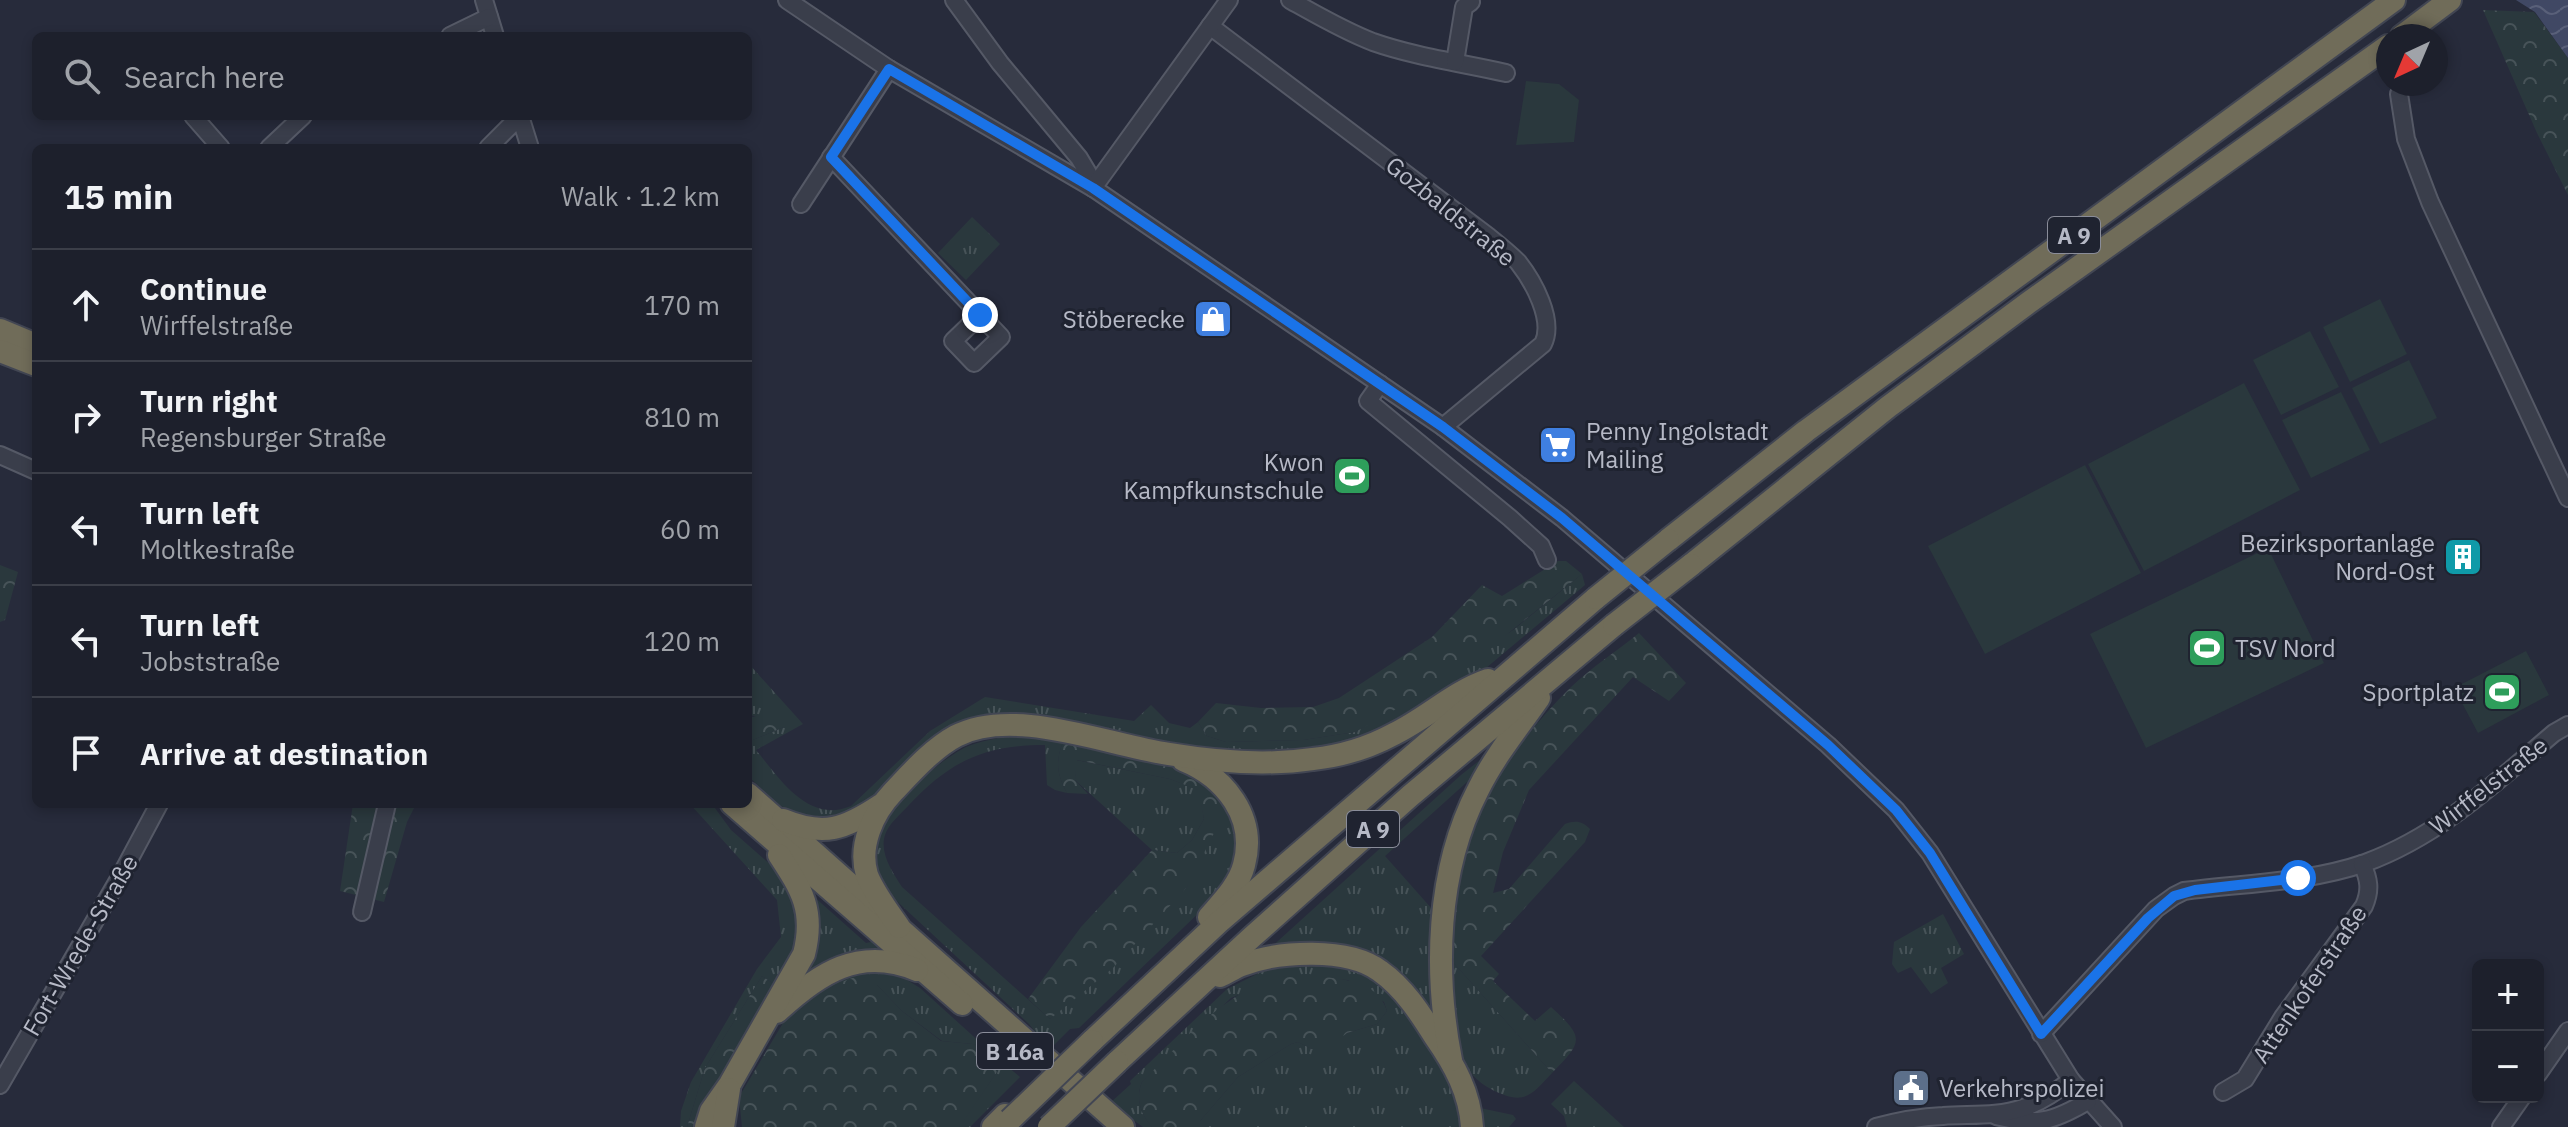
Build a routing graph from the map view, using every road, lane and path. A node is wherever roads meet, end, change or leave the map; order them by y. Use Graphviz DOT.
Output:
graph roads {
  1 [pos="484,0"];
  2 [pos="787,0"];
  3 [pos="954,0"];
  4 [pos="1229,0"];
  5 [pos="1290,0"];
  6 [pos="2394,0"];
  7 [pos="2450,0"];
  8 [pos="1471,2"];
  9 [pos="489,17"];
  10 [pos="2418,24"];
  11 [pos="1210,26"];
  12 [pos="458,32"];
  13 [pos="494,32"];
  14 [pos="2376,55"];
  15 [pos="1455,62"];
  16 [pos="889,69"];
  17 [pos="1506,73"];
  18 [pos="2399,96"];
  19 [pos="196,120"];
  20 [pos="299,120"];
  21 [pos="516,120"];
  22 [pos="521,120"];
  23 [pos="218,144"];
  24 [pos="273,144"];
  25 [pos="492,144"];
  26 [pos="529,144"];
  27 [pos="831,157"];
  28 [pos="1093,188"];
  29 [pos="801,204"];
  30 [pos="980,315"];
  31 [pos="0,330"];
  32 [pos="18,356"];
  33 [pos="1380,384"];
  34 [pos="1443,427"];
  35 [pos="0,455"];
  36 [pos="32,469"];
  37 [pos="2568,498"];
  38 [pos="1547,560"];
  39 [pos="1525,656"];
  40 [pos="1556,673"];
  41 [pos="1488,680"];
  42 [pos="2568,725"];
  43 [pos="1171,755"];
  44 [pos="752,800"];
  45 [pos="881,805"];
  46 [pos="157,808"];
  47 [pos="386,808"];
  48 [pos="739,808"];
  49 [pos="767,823"];
  50 [pos="2362,864"];
  51 [pos="362,912"];
  52 [pos="899,927"];
  53 [pos="1193,938"];
  54 [pos="929,975"];
  55 [pos="1194,990"];
  56 [pos="765,1023"];
  57 [pos="2568,1031"];
  58 [pos="2041,1034"];
  59 [pos="1089,1039"];
  60 [pos="1451,1060"];
  61 [pos="2544,1065"];
  62 [pos="2071,1080"];
  63 [pos="730,1084"];
  64 [pos="0,1085"];
  65 [pos="2223,1092"];
  66 [pos="2088,1101"];
  67 [pos="2518,1103"];
  68 [pos="1990,1115"];
  69 [pos="1002,1122"];
  70 [pos="2028,1125"];
  71 [pos="706,1127"];
  72 [pos="723,1127"];
  73 [pos="1049,1127"];
  74 [pos="1100,1127"];
  75 [pos="1123,1127"];
  76 [pos="1472,1127"];
  77 [pos="1876,1127"];
  78 [pos="2113,1127"];
  79 [pos="2501,1127"];
  1 -- 9 [label="street"];
  2 -- 16 [label="street"];
  3 -- 28 [label="street"];
  4 -- 11 [label="street"];
  5 -- 15 [label="street"];
  6 -- 39 [label="highway, A 9, bridge"];
  7 -- 10 [label="highway"];
  8 -- 15 [label="street"];
  9 -- 12 [label="street"];
  9 -- 13 [label="street"];
  11 -- 28 [label="street"];
  11 -- 34 [label="street, Gozbaldstraße"];
  14 -- 40 [label="highway, A 9, bridge"];
  15 -- 17 [label="street"];
  16 -- 27 [label="street"];
  16 -- 28 [label="street"];
  18 -- 37 [label="street"];
  19 -- 23 [label="street"];
  20 -- 24 [label="street"];
  21 -- 25 [label="street"];
  22 -- 26 [label="street"];
  27 -- 29 [label="street"];
  27 -- 30 [label="street"];
  28 -- 33 [label="street"];
  31 -- 32 [label="highway"];
  33 -- 34 [label="street"];
  33 -- 38 [label="street"];
  34 -- 58 [label="street"];
  35 -- 36 [label="street"];
  39 -- 41 [label="highway, A 9"];
  39 -- 59 [label="highway, A 9"];
  40 -- 55 [label="highway, A 9"];
  40 -- 60 [label="highway, A 9"];
  41 -- 43 [label="highway, A 9"];
  41 -- 53 [label="highway, A 9"];
  42 -- 50 [label="street, Wirffelstraße"];
  43 -- 45 [label="highway, A 9"];
  43 -- 53 [label="highway, A 9"];
  44 -- 49 [label="highway, B 16a"];
  45 -- 49 [label="highway, A 9"];
  45 -- 52 [label="highway, A 9"];
  46 -- 64 [label="street, Fort-Wrede-Straße"];
  47 -- 51 [label="street"];
  48 -- 49 [label="highway, B 16a"];
  49 -- 52 [label="highway, B 16a"];
  49 -- 54 [label="highway, B 16a"];
  49 -- 56 [label="highway"];
  50 -- 58 [label="street, Wirffelstraße"];
  50 -- 65 [label="street, Attenkoferstraße"];
  52 -- 75 [label="highway, B 16a"];
  53 -- 59 [label="highway, A 9"];
  54 -- 56 [label="highway"];
  54 -- 74 [label="highway, B 16a"];
  55 -- 60 [label="highway, A 9"];
  55 -- 73 [label="highway, A 9, bridge"];
  56 -- 63 [label="highway"];
  57 -- 61 [label="street"];
  58 -- 62 [label="street"];
  59 -- 69 [label="highway, A 9, bridge"];
  60 -- 76 [label="highway, A 9"];
  62 -- 66 [label="street"];
  62 -- 68 [label="street"];
  63 -- 71 [label="highway"];
  63 -- 72 [label="highway"];
  66 -- 70 [label="street"];
  66 -- 78 [label="street"];
  67 -- 79 [label="street"];
  68 -- 70 [label="street"];
  68 -- 77 [label="street"];
}
